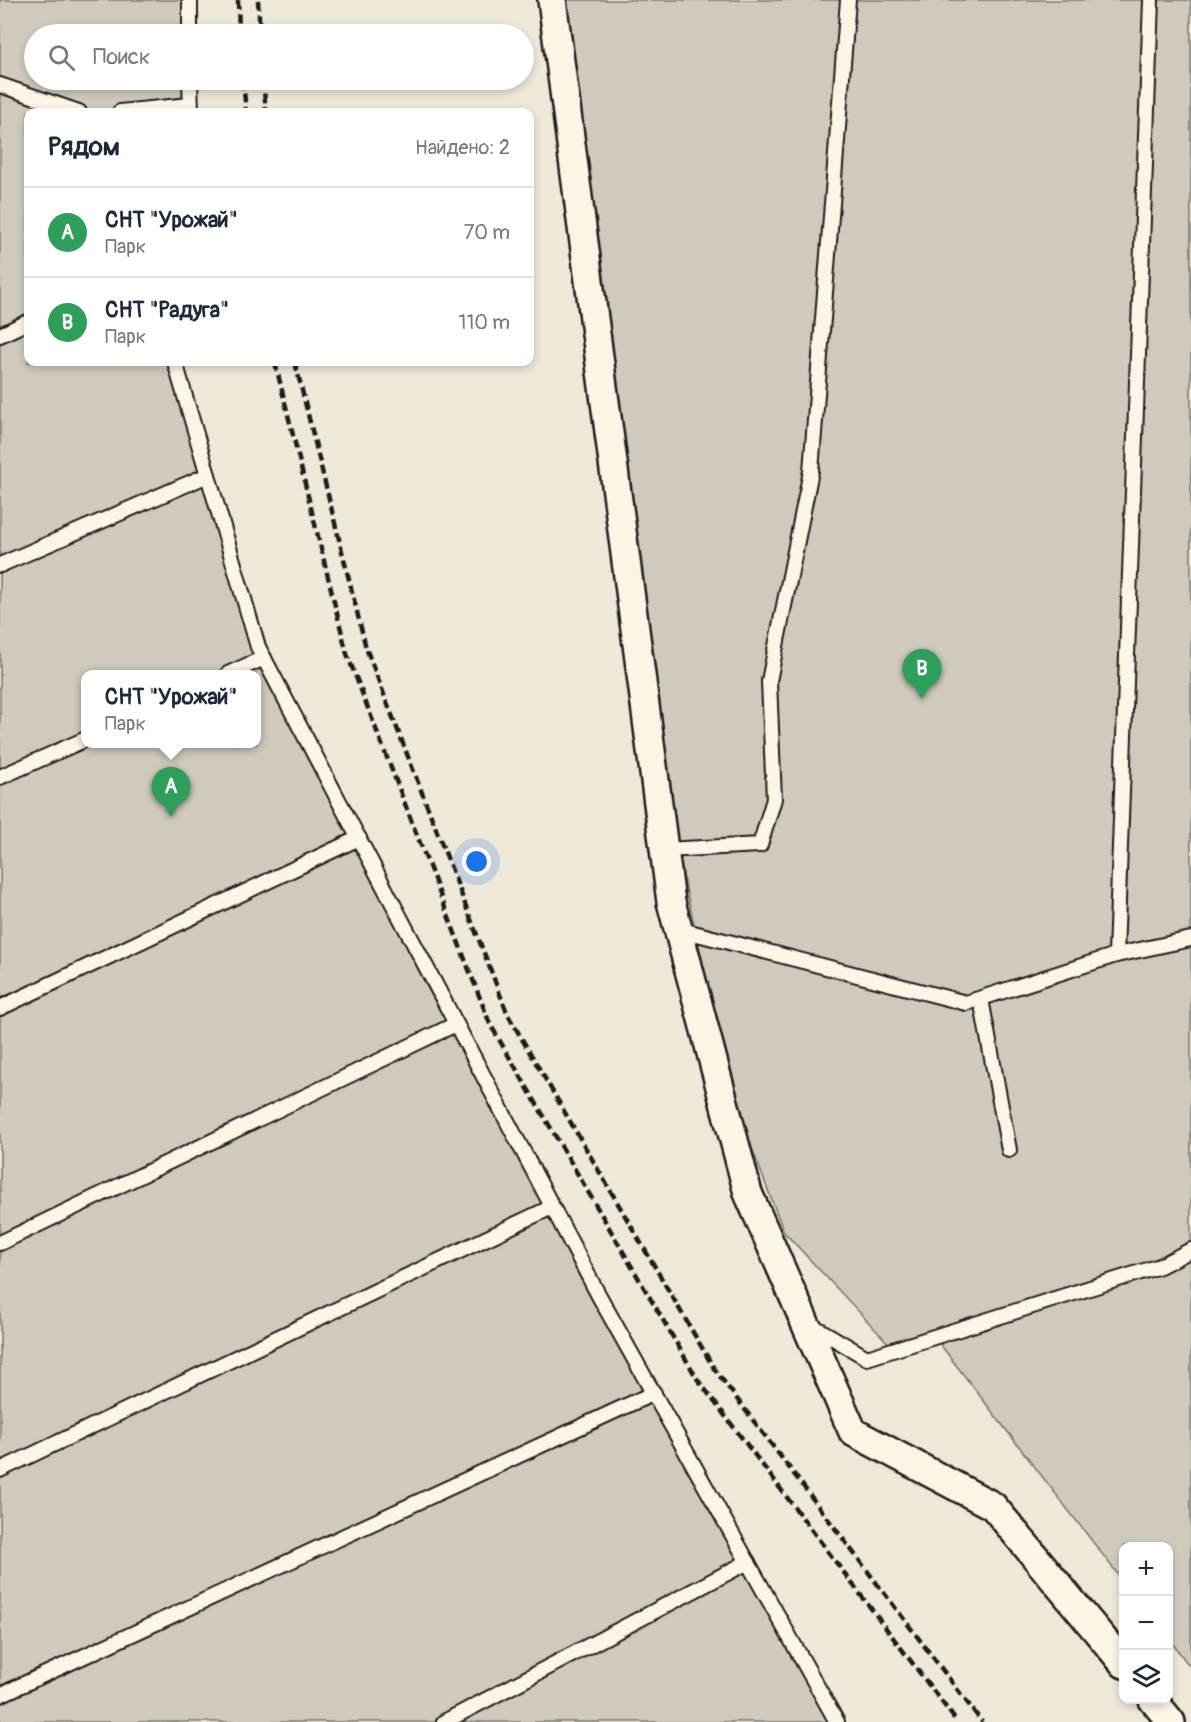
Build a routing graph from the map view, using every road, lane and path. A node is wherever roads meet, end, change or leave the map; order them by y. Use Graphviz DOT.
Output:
graph roads {
  1 [pos="190,0"];
  2 [pos="552,0"];
  3 [pos="848,0"];
  4 [pos="1151,0"];
  5 [pos="190,24"];
  6 [pos="0,85"];
  7 [pos="190,90"];
  8 [pos="68,108"];
  9 [pos="190,108"];
  10 [pos="24,324"];
  11 [pos="0,335"];
  12 [pos="176,366"];
  13 [pos="208,475"];
  14 [pos="0,565"];
  15 [pos="264,658"];
  16 [pos="239,670"];
  17 [pos="81,741"];
  18 [pos="0,777"];
  19 [pos="358,838"];
  20 [pos="664,850"];
  21 [pos="678,929"];
  22 [pos="1191,939"];
  23 [pos="1116,955"];
  24 [pos="981,999"];
  25 [pos="0,1008"];
  26 [pos="456,1024"];
  27 [pos="1009,1150"];
  28 [pos="552,1207"];
  29 [pos="0,1243"];
  30 [pos="1191,1250"];
  31 [pos="804,1320"];
  32 [pos="654,1393"];
  33 [pos="0,1470"];
  34 [pos="748,1562"];
  35 [pos="1119,1658"];
  36 [pos="0,1695"];
  37 [pos="1156,1704"];
  38 [pos="444,1722"];
  39 [pos="837,1722"];
  40 [pos="1171,1722"];
  1 -- 5 [label="lane"];
  2 -- 20 [label="street"];
  3 -- 20 [label="lane"];
  4 -- 23 [label="lane"];
  6 -- 8 [label="lane"];
  7 -- 9 [label="lane"];
  10 -- 11 [label="lane"];
  12 -- 13 [label="lane"];
  13 -- 14 [label="lane"];
  13 -- 15 [label="lane"];
  15 -- 16 [label="lane"];
  15 -- 19 [label="lane"];
  17 -- 18 [label="lane"];
  19 -- 25 [label="lane"];
  19 -- 26 [label="lane"];
  20 -- 21 [label="street"];
  21 -- 24 [label="lane"];
  21 -- 31 [label="street"];
  22 -- 23 [label="lane"];
  23 -- 24 [label="lane"];
  24 -- 27 [label="lane"];
  26 -- 28 [label="lane"];
  26 -- 29 [label="lane"];
  28 -- 32 [label="lane"];
  28 -- 33 [label="lane"];
  30 -- 31 [label="lane"];
  31 -- 35 [label="street"];
  32 -- 34 [label="lane"];
  32 -- 36 [label="lane"];
  34 -- 38 [label="lane"];
  34 -- 39 [label="lane"];
  37 -- 40 [label="street"];
}
